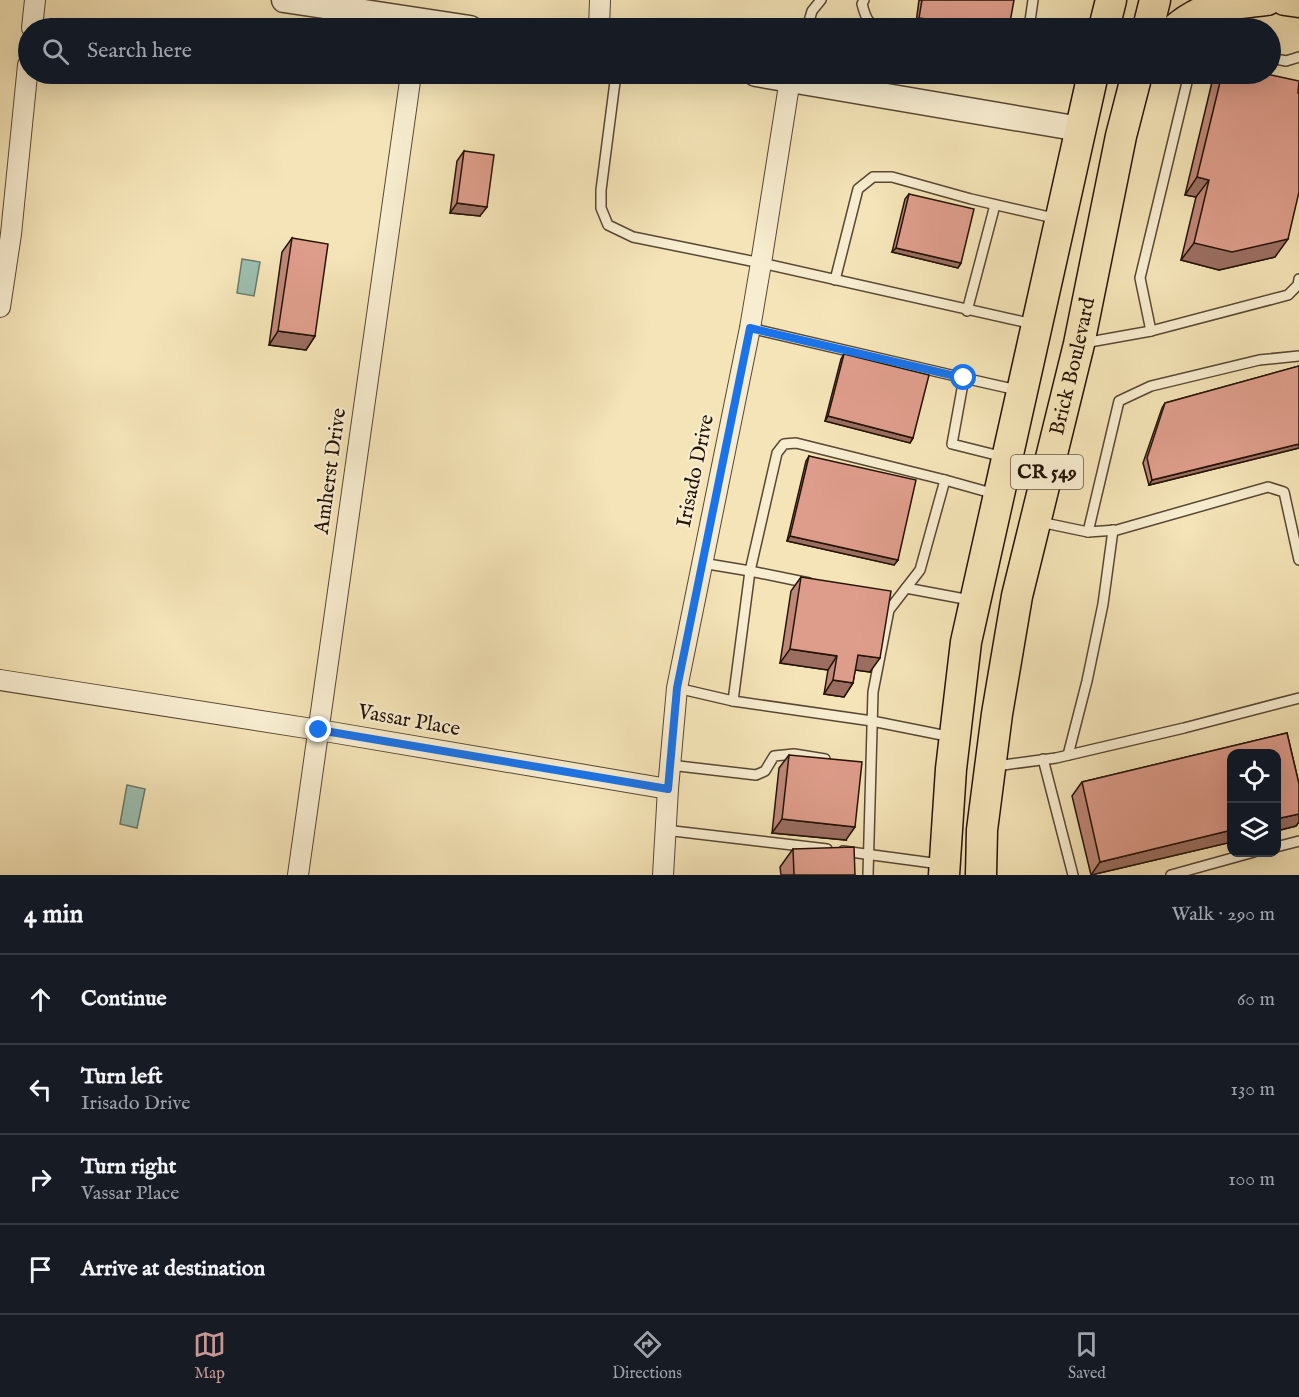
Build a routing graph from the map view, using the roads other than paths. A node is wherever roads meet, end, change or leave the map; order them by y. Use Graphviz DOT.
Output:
graph roads {
  1 [pos="35,0"];
  2 [pos="284,0"];
  3 [pos="600,0"];
  4 [pos="821,0"];
  5 [pos="864,0"];
  6 [pos="1033,0"];
  7 [pos="1111,0"];
  8 [pos="1155,0"];
  9 [pos="1267,0"];
  10 [pos="1285,0"];
  11 [pos="1299,2"];
  12 [pos="33,18"];
  13 [pos="384,18"];
  14 [pos="599,18"];
  15 [pos="810,18"];
  16 [pos="866,18"];
  17 [pos="1030,18"];
  18 [pos="1106,18"];
  19 [pos="1150,18"];
  20 [pos="1190,18"];
  21 [pos="1299,57"];
  22 [pos="1281,60"];
  23 [pos="26,84"];
  24 [pos="410,84"];
  25 [pos="615,84"];
  26 [pos="790,84"];
  27 [pos="835,84"];
  28 [pos="1091,84"];
  29 [pos="1134,84"];
  30 [pos="1187,84"];
  31 [pos="1080,129"];
  32 [pos="995,205"];
  33 [pos="1060,220"];
  34 [pos="761,263"];
  35 [pos="1299,279"];
  36 [pos="836,280"];
  37 [pos="0,307"];
  38 [pos="967,310"];
  39 [pos="1037,325"];
  40 [pos="750,328"];
  41 [pos="1151,331"];
  42 [pos="1079,344"];
  43 [pos="1299,356"];
  44 [pos="964,378"];
  45 [pos="1022,391"];
  46 [pos="1008,458"];
  47 [pos="945,480"];
  48 [pos="999,495"];
  49 [pos="1035,521"];
  50 [pos="1113,530"];
  51 [pos="1088,532"];
  52 [pos="1299,560"];
  53 [pos="701,563"];
  54 [pos="750,571"];
  55 [pos="818,584"];
  56 [pos="906,588"];
  57 [pos="885,598"];
  58 [pos="897,600"];
  59 [pos="976,601"];
  60 [pos="0,680"];
  61 [pos="677,688"];
  62 [pos="1299,698"];
  63 [pos="733,701"];
  64 [pos="872,721"];
  65 [pos="319,730"];
  66 [pos="955,738"];
  67 [pos="1068,755"];
  68 [pos="1043,759"];
  69 [pos="838,761"];
  70 [pos="670,765"];
  71 [pos="860,765"];
  72 [pos="871,766"];
  73 [pos="991,766"];
  74 [pos="668,789"];
  75 [pos="665,830"];
  76 [pos="1299,841"];
  77 [pos="1281,846"];
  78 [pos="868,854"];
  79 [pos="1236,857"];
  80 [pos="944,870"];
  81 [pos="298,875"];
  82 [pos="663,875"];
  83 [pos="868,875"];
  84 [pos="981,875"];
  85 [pos="1073,875"];
  86 [pos="1171,875"];
  1 -- 12 [label="street"];
  2 -- 13 [label="street"];
  3 -- 14 [label="street"];
  4 -- 15 [label="lane"];
  5 -- 16 [label="lane"];
  6 -- 17 [label="lane"];
  7 -- 18 [label="main road"];
  8 -- 19 [label="main road"];
  9 -- 20 [label="main road"];
  10 -- 11 [label="main road"];
  21 -- 22 [label="lane"];
  23 -- 37 [label="street"];
  24 -- 65 [label="street, Amherst Drive"];
  25 -- 34 [label="lane"];
  26 -- 34 [label="street, Irisado Drive"];
  27 -- 31 [label="street"];
  28 -- 31 [label="main road, Brick Boulevard / CR 549"];
  29 -- 42 [label="main road, Brick Boulevard / CR 549"];
  30 -- 41 [label="lane"];
  31 -- 33 [label="main road, Brick Boulevard / CR 549"];
  32 -- 33 [label="lane"];
  32 -- 36 [label="lane"];
  32 -- 38 [label="lane"];
  33 -- 39 [label="main road, Brick Boulevard / CR 549"];
  34 -- 36 [label="lane"];
  34 -- 40 [label="street, Irisado Drive"];
  35 -- 41 [label="lane"];
  36 -- 38 [label="lane"];
  38 -- 39 [label="lane"];
  39 -- 45 [label="main road, Brick Boulevard / CR 549"];
  40 -- 44 [label="lane"];
  40 -- 53 [label="street, Irisado Drive"];
  41 -- 42 [label="lane"];
  42 -- 49 [label="main road, Brick Boulevard / CR 549"];
  43 -- 51 [label="lane"];
  44 -- 45 [label="lane"];
  44 -- 46 [label="lane"];
  45 -- 46 [label="main road, Brick Boulevard / CR 549"];
  46 -- 48 [label="main road, Brick Boulevard / CR 549"];
  47 -- 48 [label="lane"];
  47 -- 54 [label="lane"];
  47 -- 56 [label="lane"];
  48 -- 59 [label="main road, Brick Boulevard / CR 549"];
  49 -- 51 [label="lane"];
  49 -- 73 [label="main road, Brick Boulevard / CR 549"];
  50 -- 51 [label="lane"];
  50 -- 52 [label="lane"];
  50 -- 67 [label="lane"];
  53 -- 54 [label="lane"];
  53 -- 61 [label="street, Irisado Drive"];
  54 -- 55 [label="lane"];
  54 -- 63 [label="lane"];
  56 -- 58 [label="lane"];
  56 -- 59 [label="lane"];
  57 -- 58 [label="lane"];
  58 -- 64 [label="lane"];
  59 -- 66 [label="main road, Brick Boulevard / CR 549"];
  60 -- 65 [label="street, Vassar Place"];
  61 -- 63 [label="lane"];
  61 -- 70 [label="street, Irisado Drive"];
  62 -- 67 [label="lane"];
  63 -- 64 [label="lane"];
  64 -- 66 [label="lane"];
  64 -- 72 [label="lane"];
  65 -- 74 [label="street, Vassar Place"];
  65 -- 81 [label="street, Amherst Drive"];
  66 -- 80 [label="main road, Brick Boulevard / CR 549"];
  67 -- 68 [label="lane"];
  68 -- 73 [label="lane"];
  68 -- 85 [label="lane"];
  69 -- 70 [label="lane"];
  70 -- 74 [label="street, Irisado Drive"];
  71 -- 72 [label="lane"];
  72 -- 78 [label="lane"];
  73 -- 84 [label="main road, Brick Boulevard / CR 549"];
  74 -- 75 [label="street, Irisado Drive"];
  75 -- 78 [label="lane"];
  75 -- 82 [label="street, Irisado Drive"];
  76 -- 77 [label="lane"];
  78 -- 80 [label="lane"];
  78 -- 83 [label="lane"];
  79 -- 86 [label="lane"];
}
